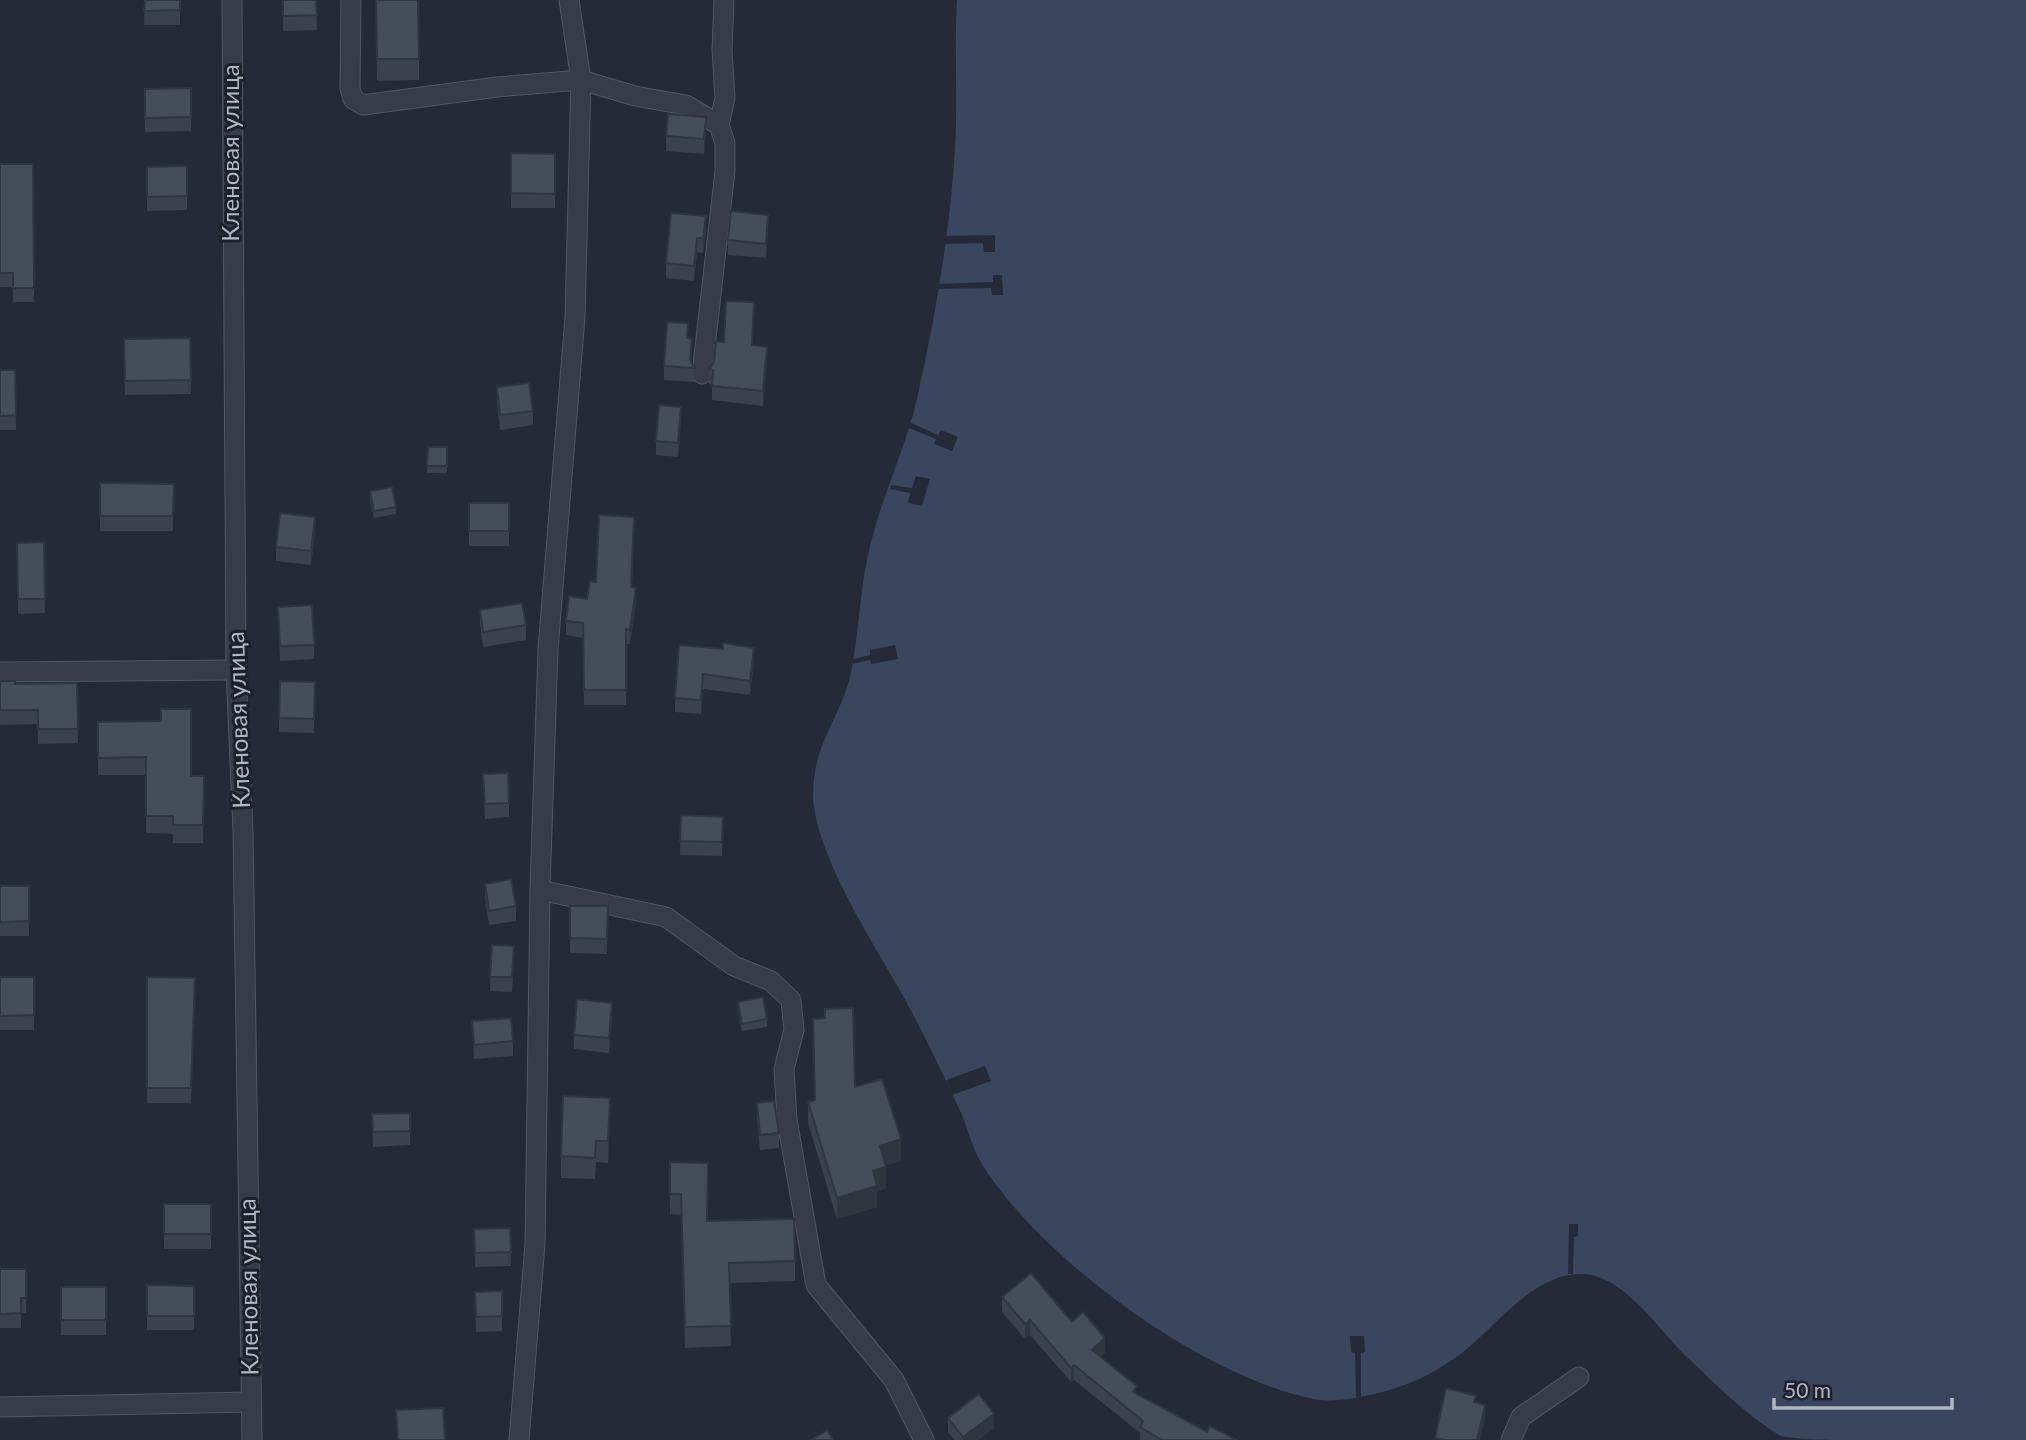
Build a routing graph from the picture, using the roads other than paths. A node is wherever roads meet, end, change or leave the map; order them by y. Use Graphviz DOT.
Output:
graph roads {
  1 [pos="232,0"];
  2 [pos="351,0"];
  3 [pos="569,0"];
  4 [pos="724,0"];
  5 [pos="581,80"];
  6 [pos="719,125"];
  7 [pos="702,374"];
  8 [pos="236,670"];
  9 [pos="0,672"];
  10 [pos="540,890"];
  11 [pos="1579,1377"];
  12 [pos="251,1402"];
  13 [pos="0,1407"];
  14 [pos="252,1440"];
  15 [pos="519,1440"];
  16 [pos="924,1440"];
  17 [pos="1511,1440"];
  1 -- 8 [label="street, Кленовая улица"];
  2 -- 5 [label="street"];
  3 -- 5 [label="street"];
  4 -- 6 [label="street"];
  5 -- 6 [label="street"];
  5 -- 10 [label="street"];
  6 -- 7 [label="street"];
  8 -- 9 [label="street"];
  8 -- 12 [label="street, Кленовая улица"];
  10 -- 15 [label="street"];
  10 -- 16 [label="street"];
  11 -- 17 [label="street"];
  12 -- 13 [label="street"];
  12 -- 14 [label="street, Кленовая улица"];
}
